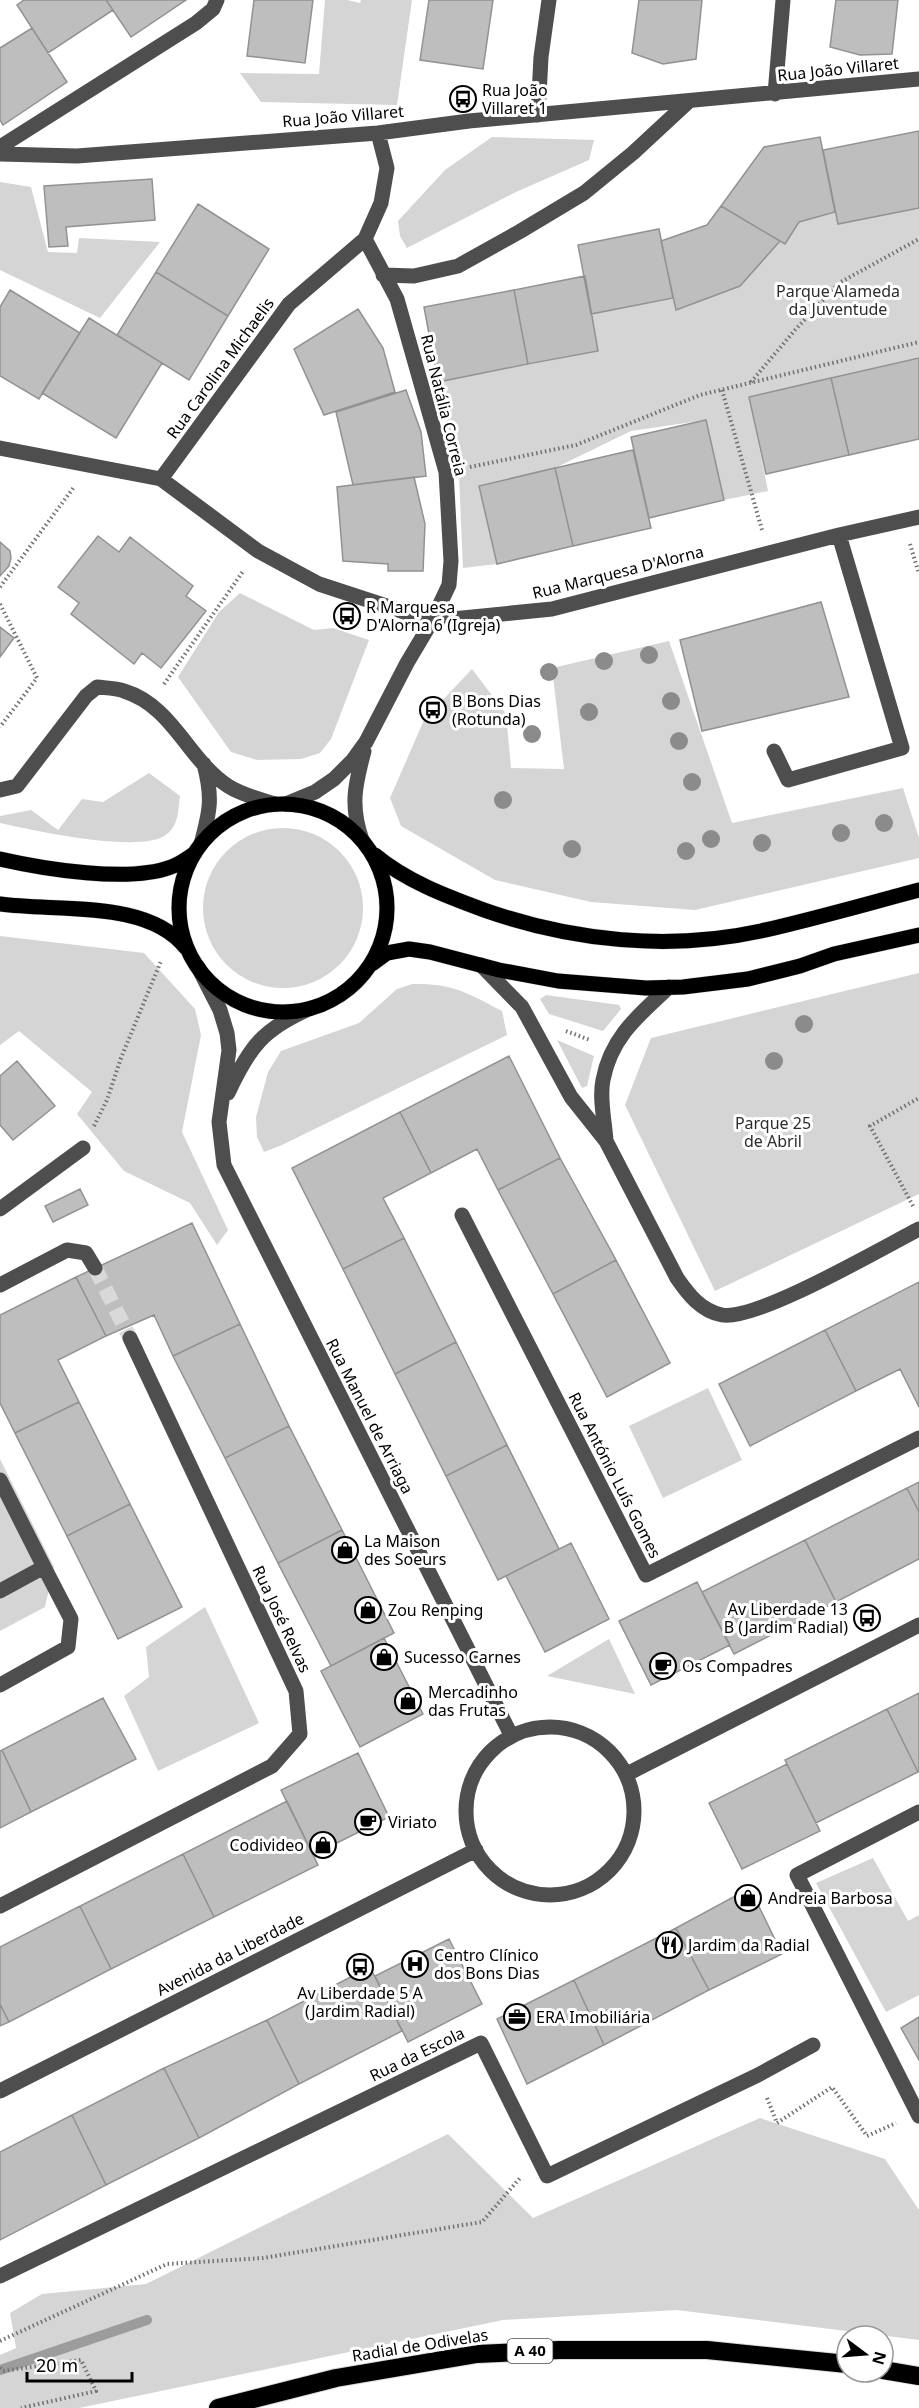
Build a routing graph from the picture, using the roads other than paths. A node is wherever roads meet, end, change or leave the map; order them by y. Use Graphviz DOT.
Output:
graph roads {
  1 [pos="217,0"];
  2 [pos="549,0"];
  3 [pos="783,0"];
  4 [pos="919,79"];
  5 [pos="775,94"];
  6 [pos="688,102"];
  7 [pos="538,115"];
  8 [pos="378,133"];
  9 [pos="0,147"];
  10 [pos="0,154"];
  11 [pos="365,239"];
  12 [pos="383,275"];
  13 [pos="0,448"];
  14 [pos="161,479"];
  15 [pos="919,517"];
  16 [pos="839,535"];
  17 [pos="432,621"];
  18 [pos="366,742"];
  19 [pos="774,751"];
  20 [pos="204,764"];
  21 [pos="0,790"];
  22 [pos="281,804"];
  23 [pos="365,843"];
  24 [pos="198,849"];
  25 [pos="0,859"];
  26 [pos="919,890"];
  27 [pos="0,904"];
  28 [pos="919,935"];
  29 [pos="195,962"];
  30 [pos="481,965"];
  31 [pos="367,968"];
  32 [pos="669,987"];
  33 [pos="311,1008"];
  34 [pos="222,1106"];
  35 [pos="606,1141"];
  36 [pos="83,1148"];
  37 [pos="0,1209"];
  38 [pos="462,1215"];
  39 [pos="919,1230"];
  40 [pos="95,1268"];
  41 [pos="0,1285"];
  42 [pos="130,1338"];
  43 [pos="919,1438"];
  44 [pos="0,1480"];
  45 [pos="45,1568"];
  46 [pos="0,1590"];
  47 [pos="919,1625"];
  48 [pos="0,1685"];
  49 [pos="511,1735"];
  50 [pos="627,1774"];
  51 [pos="919,1812"];
  52 [pos="476,1850"];
  53 [pos="0,1906"];
  54 [pos="813,2045"];
  55 [pos="0,2091"];
  56 [pos="918,2114"];
  57 [pos="0,2276"];
  58 [pos="835,2363"];
  59 [pos="895,2372"];
  60 [pos="919,2376"];
  61 [pos="218,2408"];
  1 -- 9 [label="street"];
  2 -- 7 [label="street"];
  3 -- 5 [label="street"];
  4 -- 5 [label="street, Rua João Villaret"];
  5 -- 6 [label="street, Rua João Villaret"];
  6 -- 7 [label="street, Rua João Villaret"];
  6 -- 12 [label="street"];
  7 -- 8 [label="street, Rua João Villaret"];
  8 -- 10 [label="street, Rua João Villaret"];
  8 -- 11 [label="street, Rua Carolina Michaelis"];
  11 -- 12 [label="street, Rua Natália Correia"];
  11 -- 14 [label="street, Rua Carolina Michaelis"];
  12 -- 17 [label="street, Rua Natália Correia"];
  13 -- 14 [label="street, Rua Marquesa D'Alorna"];
  14 -- 17 [label="street, Rua Marquesa D'Alorna"];
  15 -- 16 [label="street, Rua Marquesa D'Alorna"];
  16 -- 17 [label="street, Rua Marquesa D'Alorna"];
  16 -- 19 [label="street"];
  17 -- 18 [label="street, Rua Natália Correia"];
  18 -- 22 [label="street"];
  18 -- 23 [label="street"];
  20 -- 21 [label="street"];
  20 -- 22 [label="street"];
  20 -- 24 [label="street"];
  22 -- 23 [label="main road"];
  22 -- 24 [label="main road"];
  23 -- 26 [label="main road"];
  23 -- 31 [label="main road"];
  24 -- 25 [label="main road"];
  24 -- 29 [label="main road"];
  27 -- 29 [label="main road"];
  28 -- 32 [label="main road"];
  29 -- 33 [label="main road"];
  29 -- 34 [label="street, Rua Manuel de Arriaga"];
  30 -- 31 [label="main road"];
  30 -- 32 [label="main road"];
  30 -- 35 [label="street"];
  31 -- 33 [label="main road"];
  32 -- 35 [label="street"];
  33 -- 34 [label="street, Rua Manuel de Arriaga"];
  34 -- 49 [label="street, Rua Manuel de Arriaga"];
  35 -- 39 [label="street"];
  36 -- 37 [label="street"];
  38 -- 43 [label="street, Rua António Luís Gomes"];
  40 -- 41 [label="street"];
  42 -- 53 [label="street, Rua José Relvas"];
  44 -- 45 [label="street"];
  45 -- 46 [label="street"];
  45 -- 48 [label="street"];
  47 -- 50 [label="street"];
  49 -- 50 [label="street"];
  49 -- 52 [label="street"];
  50 -- 52 [label="street"];
  51 -- 56 [label="street"];
  52 -- 55 [label="street, Avenida da Liberdade"];
  54 -- 57 [label="street, Rua da Escola"];
  58 -- 61 [label="highway, Radial de Odivelas / A 40"];
  59 -- 60 [label="highway"];
}
